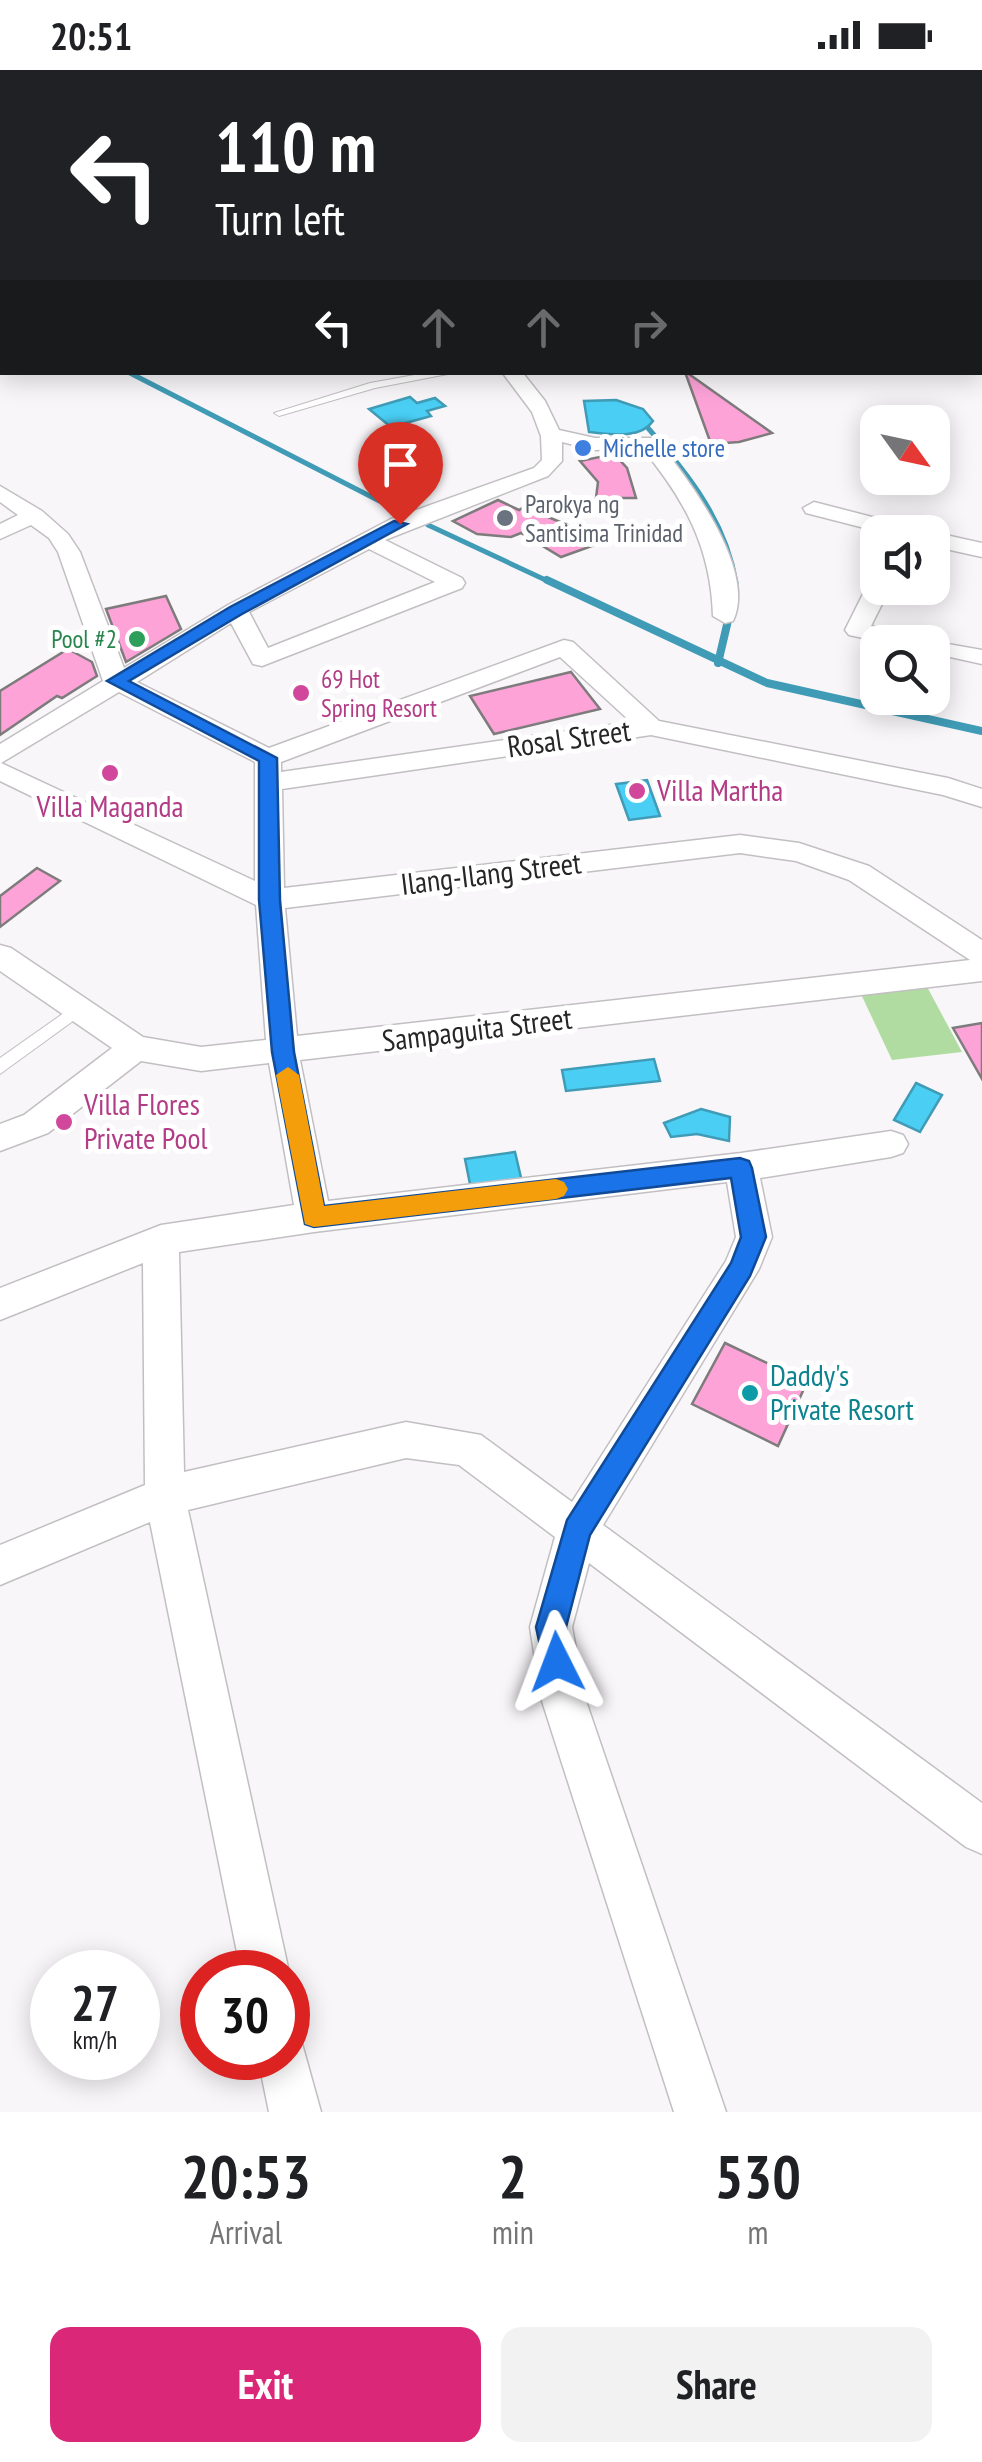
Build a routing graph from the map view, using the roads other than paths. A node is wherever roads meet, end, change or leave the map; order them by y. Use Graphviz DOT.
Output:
graph roads {
  1 [pos="433,375"];
  2 [pos="514,375"];
  3 [pos="279,414"];
  4 [pos="552,434"];
  5 [pos="0,492"];
  6 [pos="814,508"];
  7 [pos="34,516"];
  8 [pos="860,521"];
  9 [pos="0,532"];
  10 [pos="370,541"];
  11 [pos="950,543"];
  12 [pos="982,550"];
  13 [pos="870,605"];
  14 [pos="236,610"];
  15 [pos="725,616"];
  16 [pos="860,631"];
  17 [pos="950,650"];
  18 [pos="982,657"];
  19 [pos="116,681"];
  20 [pos="651,727"];
  21 [pos="0,755"];
  22 [pos="269,770"];
  23 [pos="0,771"];
  24 [pos="982,798"];
  25 [pos="270,900"];
  26 [pos="982,954"];
  27 [pos="0,956"];
  28 [pos="982,970"];
  29 [pos="78,1008"];
  30 [pos="135,1048"];
  31 [pos="283,1052"];
  32 [pos="0,1067"];
  33 [pos="0,1138"];
  34 [pos="891,1144"];
  35 [pos="740,1168"];
  36 [pos="314,1217"];
  37 [pos="161,1240"];
  38 [pos="0,1304"];
  39 [pos="165,1496"];
  40 [pos="577,1530"];
  41 [pos="0,1565"];
  42 [pos="982,1831"];
  43 [pos="260,1950"];
  44 [pos="288,2080"];
  45 [pos="295,2112"];
  46 [pos="700,2112"];
  1 -- 3 [label="lane"];
  2 -- 4 [label="street"];
  4 -- 10 [label="street"];
  4 -- 15 [label="street"];
  5 -- 7 [label="street"];
  6 -- 8 [label="street"];
  7 -- 9 [label="street"];
  7 -- 19 [label="street"];
  10 -- 14 [label="street"];
  10 -- 14 [label="street"];
  11 -- 12 [label="street"];
  13 -- 16 [label="street"];
  14 -- 19 [label="street"];
  17 -- 18 [label="street"];
  19 -- 21 [label="street"];
  19 -- 22 [label="street"];
  20 -- 22 [label="street, Rosal Street"];
  20 -- 22 [label="street"];
  20 -- 24 [label="street, Rosal Street"];
  22 -- 25 [label="street"];
  23 -- 25 [label="street"];
  25 -- 26 [label="street, Ilang-Ilang Street"];
  25 -- 31 [label="street"];
  27 -- 29 [label="street, Sampaguita Street"];
  28 -- 31 [label="street, Sampaguita Street"];
  29 -- 30 [label="street, Sampaguita Street"];
  29 -- 32 [label="lane"];
  30 -- 31 [label="street, Sampaguita Street"];
  30 -- 33 [label="street"];
  31 -- 36 [label="street"];
  34 -- 35 [label="street"];
  35 -- 36 [label="street"];
  35 -- 40 [label="street"];
  36 -- 37 [label="street"];
  37 -- 38 [label="street"];
  37 -- 39 [label="street"];
  39 -- 40 [label="street"];
  39 -- 41 [label="street"];
  39 -- 43 [label="street"];
  40 -- 42 [label="street"];
  40 -- 46 [label="street"];
  44 -- 45 [label="street"];
}
